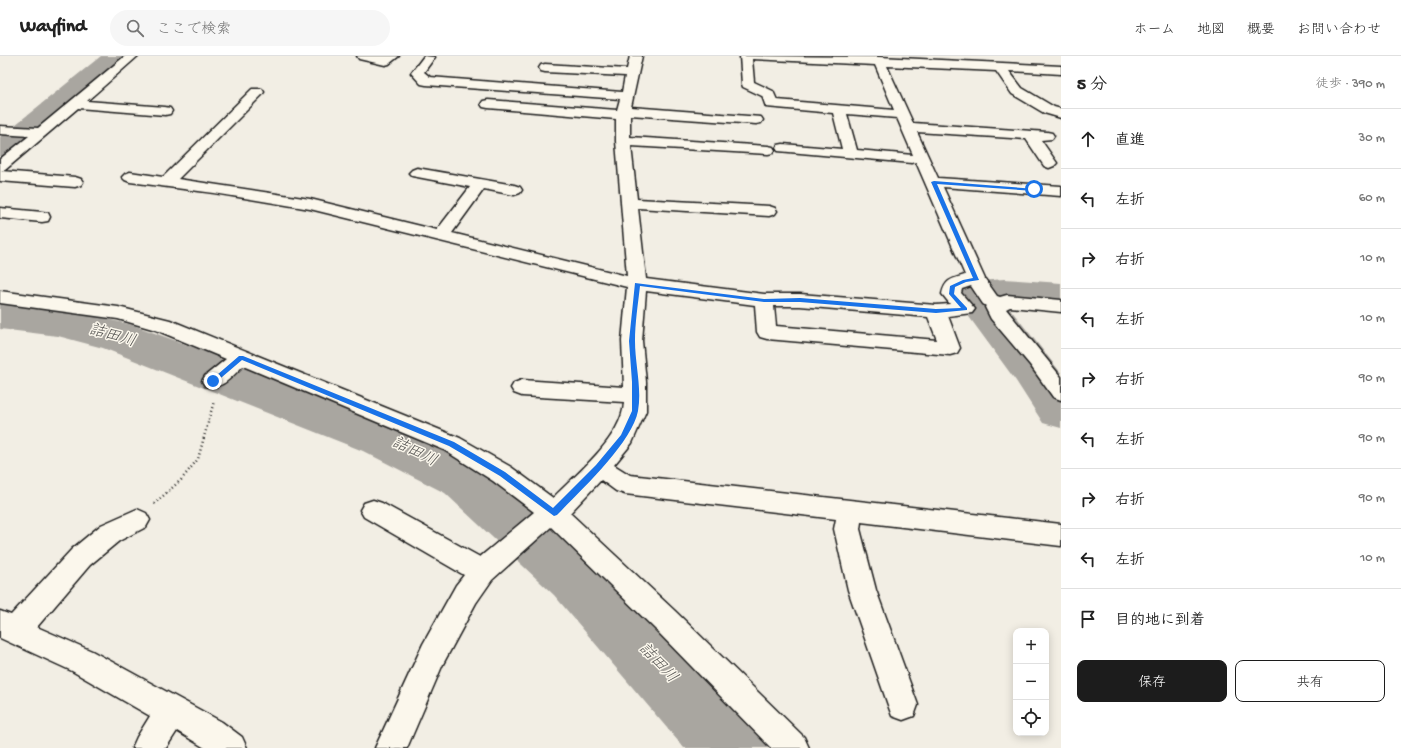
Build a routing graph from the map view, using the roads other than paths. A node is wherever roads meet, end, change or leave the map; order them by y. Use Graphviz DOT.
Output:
graph roads {
  1 [pos="132,56"];
  2 [pos="362,56"];
  3 [pos="393,56"];
  4 [pos="746,56"];
  5 [pos="758,56"];
  6 [pos="429,57"];
  7 [pos="858,58"];
  8 [pos="879,61"];
  9 [pos="634,65"];
  10 [pos="1000,67"];
  11 [pos="545,68"];
  12 [pos="1061,70"];
  13 [pos="257,92"];
  14 [pos="75,104"];
  15 [pos="488,104"];
  16 [pos="624,108"];
  17 [pos="839,110"];
  18 [pos="166,111"];
  19 [pos="896,114"];
  20 [pos="1061,114"];
  21 [pos="756,120"];
  22 [pos="909,127"];
  23 [pos="0,130"];
  24 [pos="39,132"];
  25 [pos="1031,135"];
  26 [pos="1047,136"];
  27 [pos="623,141"];
  28 [pos="783,148"];
  29 [pos="768,150"];
  30 [pos="851,154"];
  31 [pos="912,159"];
  32 [pos="1049,163"];
  33 [pos="0,167"];
  34 [pos="417,173"];
  35 [pos="0,176"];
  36 [pos="130,177"];
  37 [pos="167,181"];
  38 [pos="75,182"];
  39 [pos="934,182"];
  40 [pos="480,184"];
  41 [pos="514,190"];
  42 [pos="1061,191"];
  43 [pos="630,203"];
  44 [pos="769,211"];
  45 [pos="0,213"];
  46 [pos="42,217"];
  47 [pos="441,236"];
  48 [pos="976,280"];
  49 [pos="637,284"];
  50 [pos="0,297"];
  51 [pos="764,300"];
  52 [pos="999,304"];
  53 [pos="1061,306"];
  54 [pos="936,311"];
  55 [pos="241,357"];
  56 [pos="213,381"];
  57 [pos="522,388"];
  58 [pos="1061,392"];
  59 [pos="635,395"];
  60 [pos="599,467"];
  61 [pos="373,510"];
  62 [pos="851,510"];
  63 [pos="547,516"];
  64 [pos="137,520"];
  65 [pos="1061,535"];
  66 [pos="482,572"];
  67 [pos="7,628"];
  68 [pos="904,705"];
  69 [pos="171,711"];
  70 [pos="148,748"];
  71 [pos="231,748"];
  72 [pos="391,748"];
  73 [pos="793,748"];
  1 -- 14 [label="street"];
  2 -- 3 [label="street"];
  4 -- 17 [label="street"];
  5 -- 7 [label="street"];
  6 -- 16 [label="street"];
  7 -- 8 [label="street"];
  8 -- 10 [label="street"];
  8 -- 22 [label="street"];
  9 -- 11 [label="street"];
  9 -- 16 [label="street"];
  10 -- 12 [label="street"];
  10 -- 20 [label="street"];
  13 -- 37 [label="street"];
  14 -- 18 [label="street"];
  14 -- 24 [label="street"];
  15 -- 16 [label="street"];
  16 -- 21 [label="street"];
  16 -- 27 [label="street"];
  17 -- 19 [label="street"];
  17 -- 30 [label="street"];
  22 -- 25 [label="street"];
  22 -- 39 [label="street"];
  23 -- 24 [label="street"];
  24 -- 33 [label="street"];
  25 -- 26 [label="street"];
  25 -- 32 [label="street"];
  27 -- 29 [label="street"];
  27 -- 43 [label="street"];
  28 -- 30 [label="street"];
  30 -- 31 [label="street"];
  34 -- 40 [label="street"];
  35 -- 38 [label="street"];
  36 -- 37 [label="street"];
  37 -- 47 [label="street"];
  39 -- 42 [label="street"];
  39 -- 48 [label="street"];
  40 -- 41 [label="street"];
  40 -- 47 [label="street"];
  43 -- 44 [label="street"];
  43 -- 49 [label="street"];
  45 -- 46 [label="street"];
  47 -- 49 [label="street"];
  48 -- 52 [label="street"];
  48 -- 54 [label="street"];
  49 -- 51 [label="street"];
  49 -- 59 [label="street"];
  50 -- 55 [label="street"];
  51 -- 54 [label="street"];
  51 -- 54 [label="street"];
  52 -- 53 [label="street"];
  52 -- 58 [label="street"];
  55 -- 56 [label="street"];
  55 -- 63 [label="street"];
  57 -- 59 [label="street"];
  59 -- 60 [label="street"];
  60 -- 62 [label="street"];
  60 -- 63 [label="street"];
  61 -- 66 [label="street"];
  62 -- 65 [label="street"];
  62 -- 68 [label="street"];
  63 -- 66 [label="street"];
  63 -- 73 [label="street"];
  64 -- 67 [label="street"];
  66 -- 72 [label="street"];
  67 -- 69 [label="street"];
  69 -- 70 [label="street"];
  69 -- 71 [label="street"];
}
